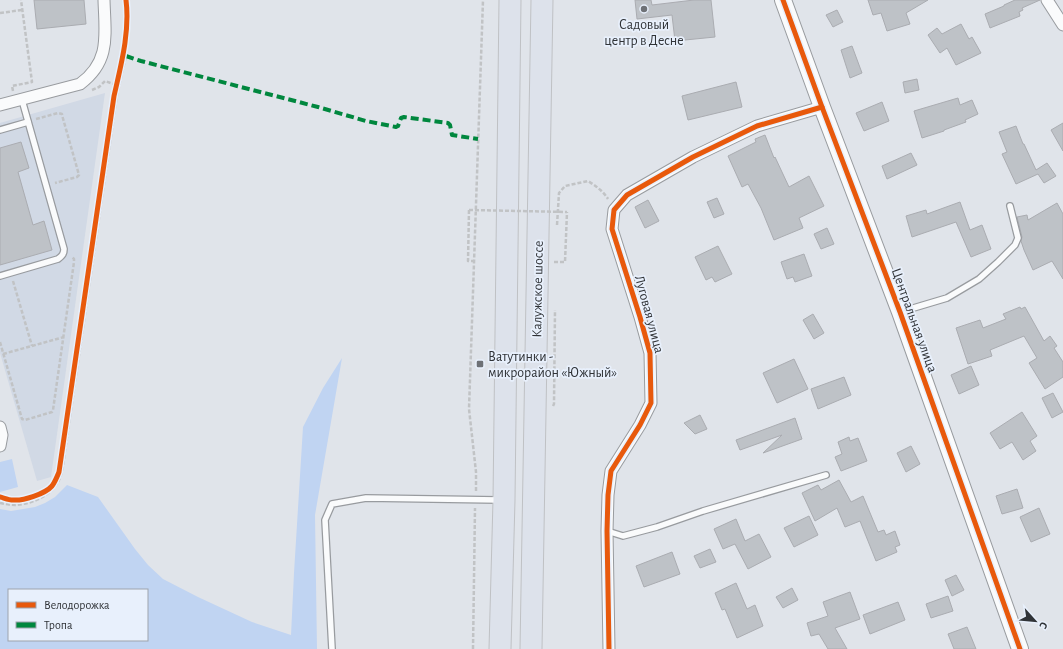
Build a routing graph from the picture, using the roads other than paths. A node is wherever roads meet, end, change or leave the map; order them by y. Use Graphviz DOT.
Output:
graph roads {
  1 [pos="104,0"];
  2 [pos="510,0"];
  3 [pos="542,0"];
  4 [pos="783,0"];
  5 [pos="1047,0"];
  6 [pos="1063,25"];
  7 [pos="22,100"];
  8 [pos="0,105"];
  9 [pos="822,108"];
  10 [pos="28,122"];
  11 [pos="0,130"];
  12 [pos="1010,206"];
  13 [pos="0,276"];
  14 [pos="900,312"];
  15 [pos="1,429"];
  16 [pos="0,446"];
  17 [pos="826,475"];
  18 [pos="504,500"];
  19 [pos="607,531"];
  20 [pos="332,649"];
  21 [pos="500,649"];
  22 [pos="531,649"];
  23 [pos="609,649"];
  24 [pos="1020,649"];
  1 -- 7 [label="street"];
  2 -- 18 [label="highway"];
  3 -- 22 [label="highway, Калужское шоссе"];
  4 -- 9 [label="street, Центральная улица"];
  5 -- 6 [label="street"];
  7 -- 8 [label="street"];
  7 -- 10 [label="lane"];
  9 -- 14 [label="street, Центральная улица"];
  9 -- 19 [label="street, Луговая улица"];
  10 -- 11 [label="lane"];
  10 -- 13 [label="lane"];
  12 -- 14 [label="lane"];
  14 -- 24 [label="street, Центральная улица"];
  15 -- 16 [label="street"];
  17 -- 19 [label="lane"];
  18 -- 20 [label="lane"];
  18 -- 21 [label="highway"];
  19 -- 23 [label="street, Луговая улица"];
}
